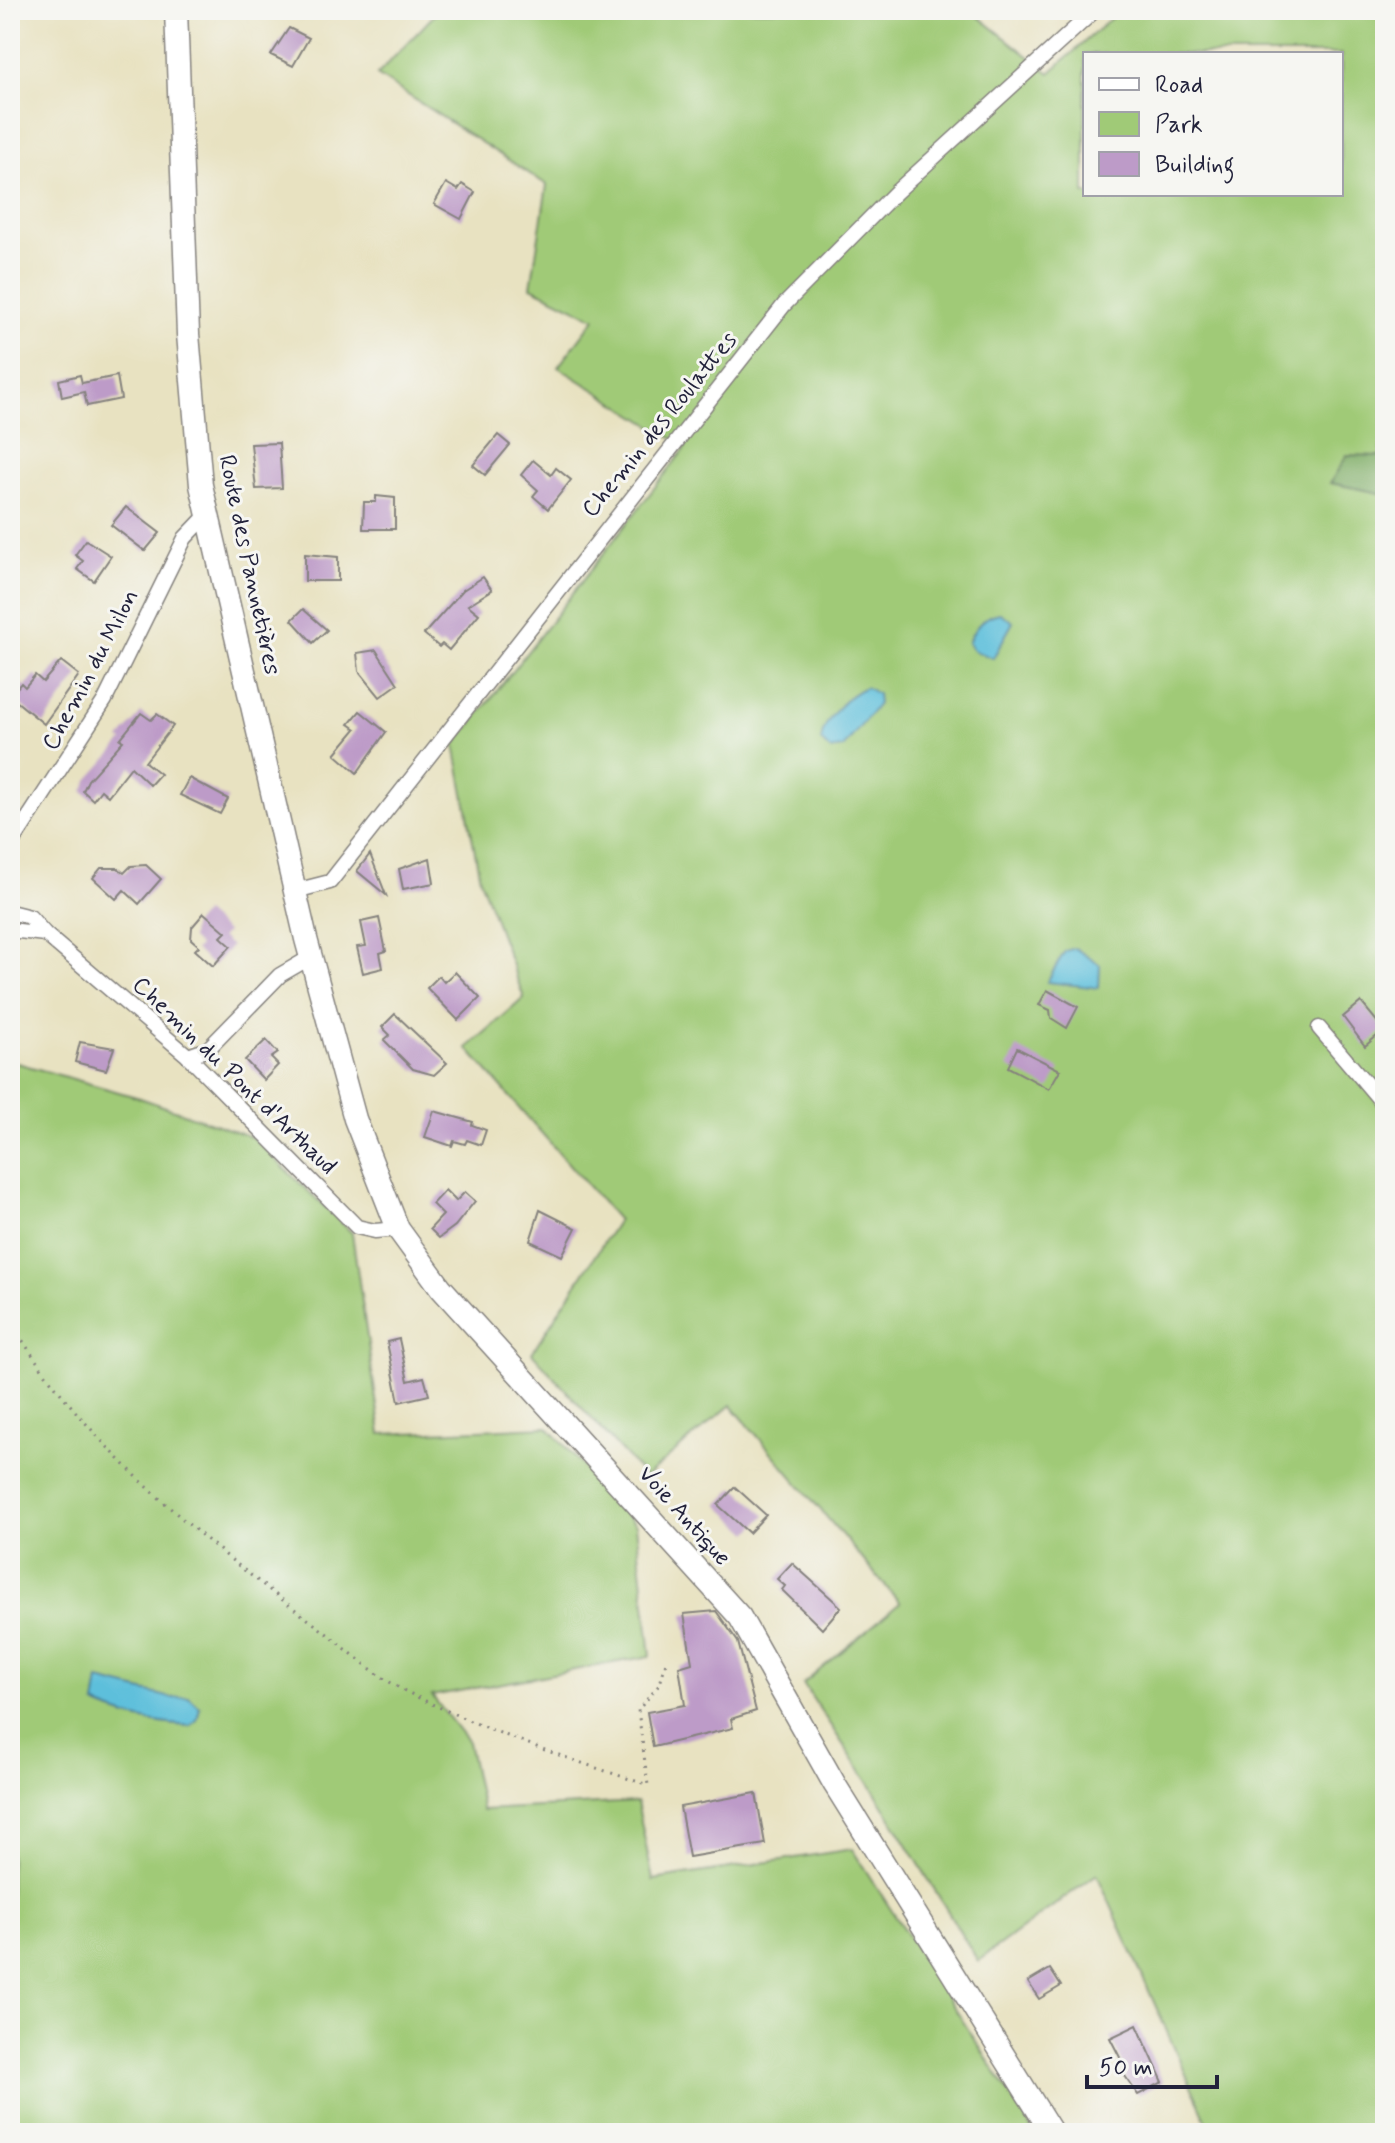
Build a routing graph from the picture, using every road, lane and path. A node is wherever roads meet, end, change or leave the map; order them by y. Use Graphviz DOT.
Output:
graph roads {
  1 [pos="176,10"];
  2 [pos="1095,10"];
  3 [pos="208,514"];
  4 [pos="10,846"];
  5 [pos="295,891"];
  6 [pos="10,897"];
  7 [pos="17,914"];
  8 [pos="10,930"];
  9 [pos="305,933"];
  10 [pos="45,934"];
  11 [pos="311,957"];
  12 [pos="1319,1028"];
  13 [pos="188,1056"];
  14 [pos="1385,1106"];
  15 [pos="398,1229"];
  16 [pos="10,1320"];
  17 [pos="667,1658"];
  18 [pos="1052,2133"];
  1 -- 3 [label="street, Route des Pannetières"];
  2 -- 5 [label="street, Chemin des Roulattes"];
  3 -- 4 [label="street, Chemin du Milon"];
  3 -- 5 [label="street, Route des Pannetières"];
  5 -- 9 [label="street, Route des Pannetières"];
  6 -- 7 [label="street"];
  7 -- 10 [label="street"];
  8 -- 10 [label="street"];
  9 -- 11 [label="street, Voie Antique"];
  10 -- 13 [label="street, Chemin du Pont d'Arthaud"];
  11 -- 13 [label="street"];
  11 -- 15 [label="street, Voie Antique"];
  12 -- 14 [label="street"];
  13 -- 15 [label="street, Chemin du Pont d'Arthaud"];
  15 -- 18 [label="street, Voie Antique"];
  16 -- 17 [label="path"];
}
